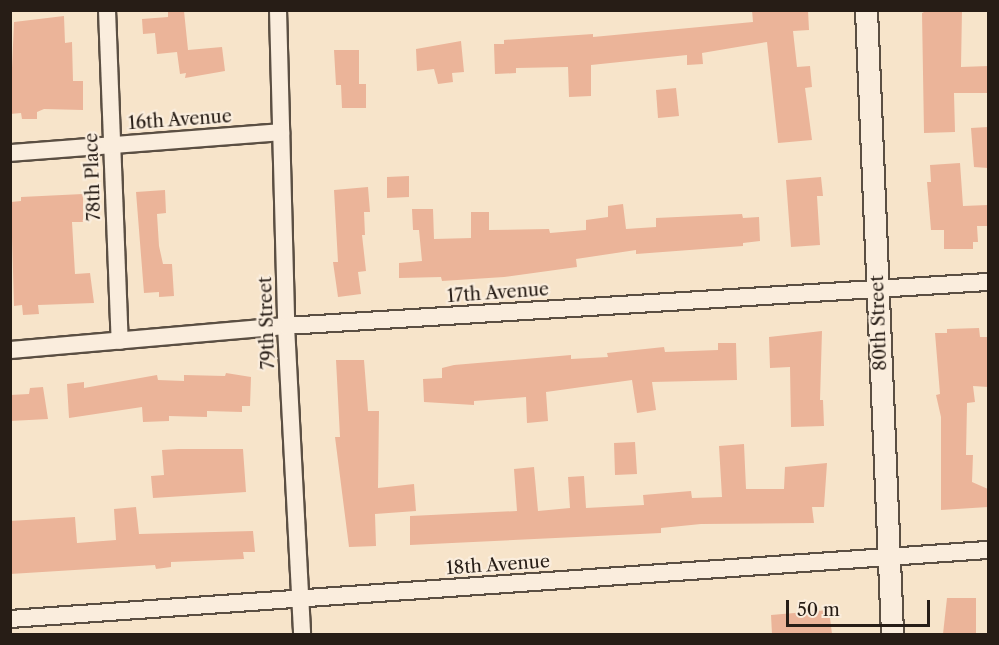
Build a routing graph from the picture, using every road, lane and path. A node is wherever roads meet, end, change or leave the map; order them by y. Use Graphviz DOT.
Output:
graph roads {
  1 [pos="107,10"];
  2 [pos="278,10"];
  3 [pos="866,10"];
  4 [pos="281,132"];
  5 [pos="111,144"];
  6 [pos="10,153"];
  7 [pos="988,282"];
  8 [pos="877,288"];
  9 [pos="286,326"];
  10 [pos="120,341"];
  11 [pos="10,350"];
  12 [pos="988,550"];
  13 [pos="889,559"];
  14 [pos="301,597"];
  15 [pos="10,619"];
  16 [pos="302,634"];
  17 [pos="892,634"];
  1 -- 5 [label="street, 78th Place"];
  2 -- 4 [label="street, 79th Street"];
  3 -- 8 [label="street, 80th Street"];
  4 -- 5 [label="street, 16th Avenue"];
  4 -- 9 [label="street, 79th Street"];
  5 -- 6 [label="street, 16th Avenue"];
  5 -- 10 [label="street, 78th Place"];
  7 -- 8 [label="street, 17th Avenue"];
  8 -- 9 [label="street, 17th Avenue"];
  8 -- 13 [label="street, 80th Street"];
  9 -- 10 [label="street, 17th Avenue"];
  9 -- 14 [label="street, 79th Street"];
  10 -- 11 [label="street, 17th Avenue"];
  12 -- 13 [label="street, 18th Avenue"];
  13 -- 14 [label="street, 18th Avenue"];
  13 -- 17 [label="street, 80th Street"];
  14 -- 15 [label="street, 18th Avenue"];
  14 -- 16 [label="street, 79th Street"];
}
